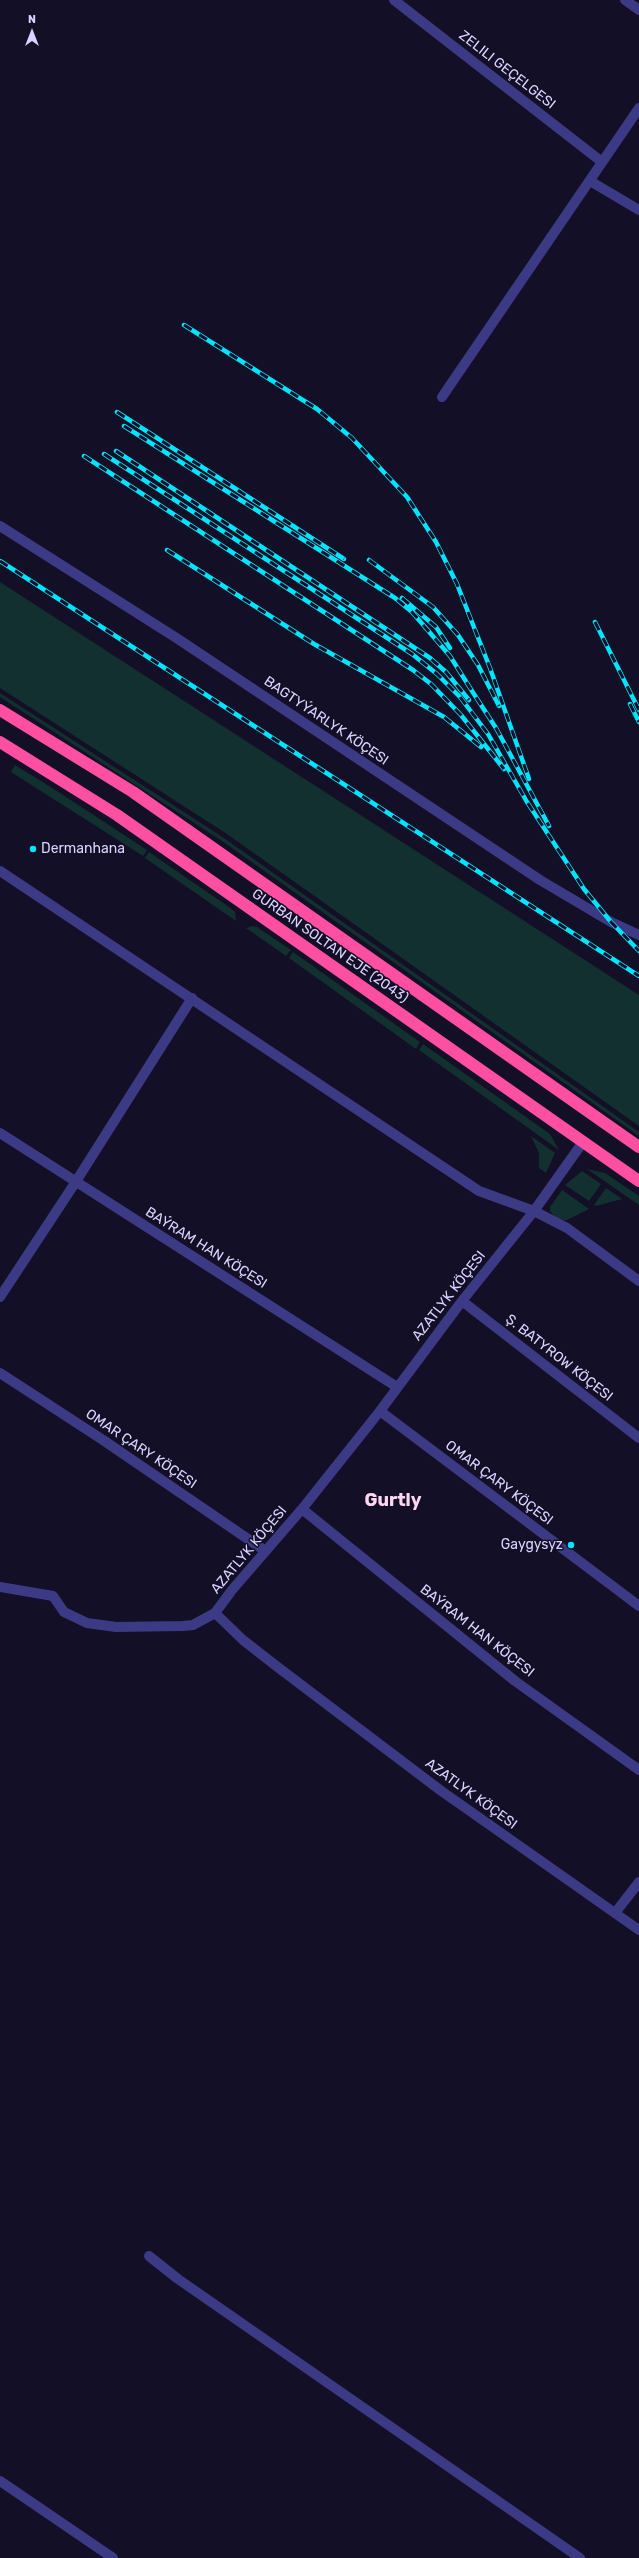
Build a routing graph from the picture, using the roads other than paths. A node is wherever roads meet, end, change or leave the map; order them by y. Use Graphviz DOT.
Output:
graph roads {
  1 [pos="394,0"];
  2 [pos="625,0"];
  3 [pos="639,10"];
  4 [pos="639,108"];
  5 [pos="602,162"];
  6 [pos="590,181"];
  7 [pos="639,210"];
  8 [pos="442,397"];
  9 [pos="0,526"];
  10 [pos="0,710"];
  11 [pos="0,742"];
  12 [pos="0,871"];
  13 [pos="639,935"];
  14 [pos="192,998"];
  15 [pos="0,1133"];
  16 [pos="583,1142"];
  17 [pos="639,1147"];
  18 [pos="639,1181"];
  19 [pos="75,1183"];
  20 [pos="534,1211"];
  21 [pos="639,1281"];
  22 [pos="0,1297"];
  23 [pos="462,1301"];
  24 [pos="0,1373"];
  25 [pos="397,1387"];
  26 [pos="380,1411"];
  27 [pos="639,1438"];
  28 [pos="302,1509"];
  29 [pos="264,1550"];
  30 [pos="0,1587"];
  31 [pos="639,1606"];
  32 [pos="215,1613"];
  33 [pos="639,1770"];
  34 [pos="639,1882"];
  35 [pos="615,1913"];
  36 [pos="639,1930"];
  37 [pos="149,2256"];
  38 [pos="0,2480"];
  39 [pos="113,2558"];
  40 [pos="580,2558"];
  1 -- 5 [label="street, ZELILI GEÇELGESI"];
  2 -- 3 [label="street"];
  4 -- 5 [label="street"];
  5 -- 6 [label="street"];
  6 -- 7 [label="street"];
  6 -- 8 [label="street"];
  9 -- 13 [label="street, BAGTYÝARLYK KÖÇESI"];
  10 -- 17 [label="highway, GURBAN SOLTAN EJE (2043)"];
  11 -- 16 [label="highway, GURBAN SOLTAN EJE (2043)"];
  12 -- 14 [label="street"];
  14 -- 19 [label="street"];
  14 -- 20 [label="street"];
  15 -- 19 [label="street, BAÝRAM HAN KÖÇESI"];
  16 -- 18 [label="highway, GURBAN SOLTAN EJE (2043)"];
  16 -- 20 [label="street, AZATLYK KÖÇESI"];
  19 -- 22 [label="street"];
  19 -- 25 [label="street, BAÝRAM HAN KÖÇESI"];
  20 -- 21 [label="street"];
  20 -- 23 [label="street, AZATLYK KÖÇESI"];
  23 -- 25 [label="street, AZATLYK KÖÇESI"];
  23 -- 27 [label="street, Ş. BATYROW KÖÇESI"];
  24 -- 29 [label="street, OMAR ÇARY KÖÇESI"];
  25 -- 26 [label="street, AZATLYK KÖÇESI"];
  26 -- 28 [label="street, AZATLYK KÖÇESI"];
  26 -- 31 [label="street, OMAR ÇARY KÖÇESI"];
  28 -- 29 [label="street, AZATLYK KÖÇESI"];
  28 -- 33 [label="street, BAÝRAM HAN KÖÇESI"];
  29 -- 32 [label="street, AZATLYK KÖÇESI"];
  30 -- 32 [label="street"];
  32 -- 35 [label="street, AZATLYK KÖÇESI"];
  34 -- 35 [label="street"];
  35 -- 36 [label="street, AZATLYK KÖÇESI"];
  37 -- 40 [label="street"];
  38 -- 39 [label="street"];
}
